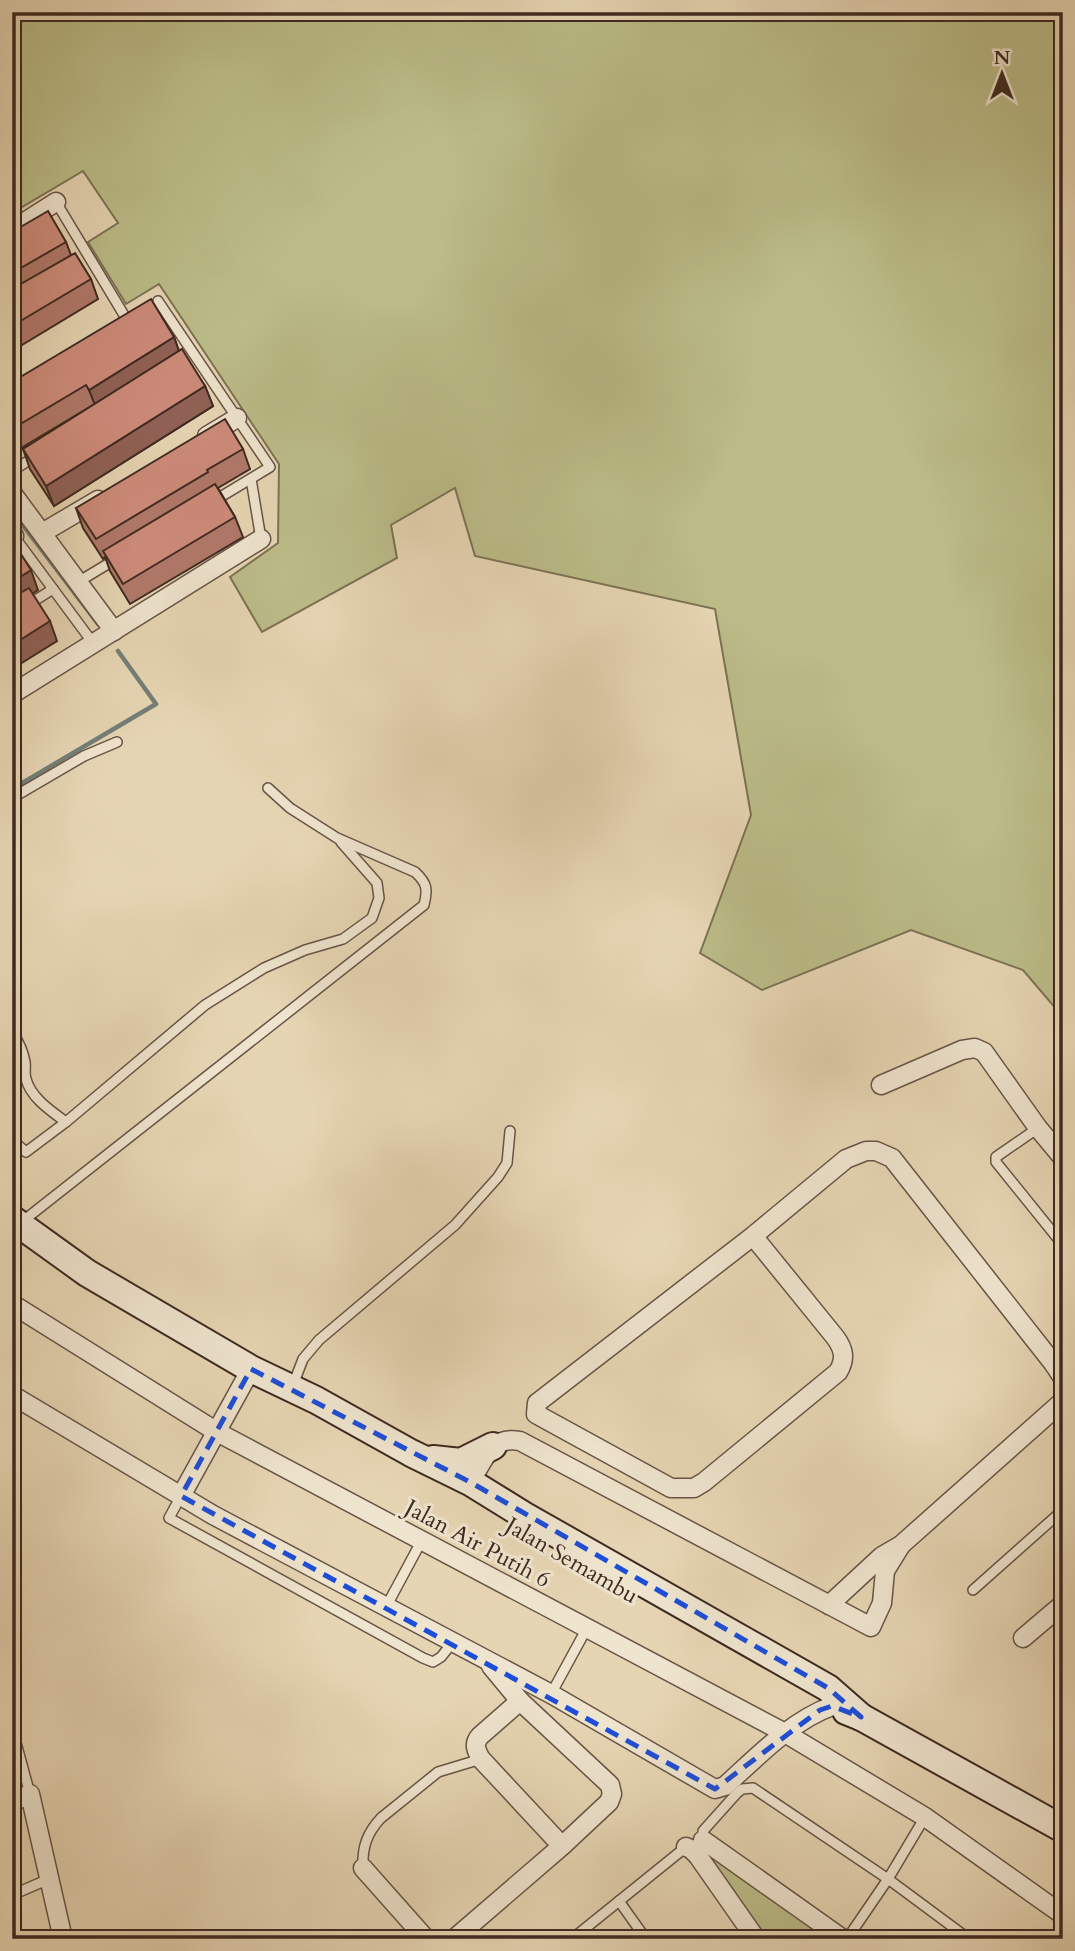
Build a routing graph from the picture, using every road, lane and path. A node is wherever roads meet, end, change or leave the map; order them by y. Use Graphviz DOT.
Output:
graph roads {
  1 [pos="56,202"];
  2 [pos="12,230"];
  3 [pos="91,260"];
  4 [pos="80,266"];
  5 [pos="195,357"];
  6 [pos="184,364"];
  7 [pos="237,418"];
  8 [pos="191,445"];
  9 [pos="47,449"];
  10 [pos="12,471"];
  11 [pos="251,479"];
  12 [pos="111,492"];
  13 [pos="12,493"];
  14 [pos="205,506"];
  15 [pos="42,533"];
  16 [pos="13,536"];
  17 [pos="261,539"];
  18 [pos="124,555"];
  19 [pos="78,582"];
  20 [pos="53,589"];
  21 [pos="12,615"];
  22 [pos="114,631"];
  23 [pos="93,643"];
  24 [pos="12,694"];
  25 [pos="117,742"];
  26 [pos="268,788"];
  27 [pos="12,798"];
  28 [pos="337,838"];
  29 [pos="12,1032"];
  30 [pos="881,1085"];
  31 [pos="66,1122"];
  32 [pos="1038,1128"];
  33 [pos="510,1131"];
  34 [pos="12,1140"];
  35 [pos="1063,1158"];
  36 [pos="15,1222"];
  37 [pos="753,1236"];
  38 [pos="1063,1245"];
  39 [pos="12,1304"];
  40 [pos="251,1369"];
  41 [pos="1063,1378"];
  42 [pos="292,1390"];
  43 [pos="12,1395"];
  44 [pos="1063,1401"];
  45 [pos="217,1432"];
  46 [pos="492,1447"];
  47 [pos="411,1453"];
  48 [pos="464,1492"];
  49 [pos="181,1496"];
  50 [pos="1063,1510"];
  51 [pos="525,1517"];
  52 [pos="422,1541"];
  53 [pos="901,1545"];
  54 [pos="972,1590"];
  55 [pos="1063,1604"];
  56 [pos="829,1605"];
  57 [pos="386,1606"];
  58 [pos="587,1628"];
  59 [pos="1023,1638"];
  60 [pos="453,1642"];
  61 [pos="486,1660"];
  62 [pos="551,1694"];
  63 [pos="520,1702"];
  64 [pos="832,1706"];
  65 [pos="861,1717"];
  66 [pos="12,1728"];
  67 [pos="785,1733"];
  68 [pos="481,1759"];
  69 [pos="30,1794"];
  70 [pos="12,1802"];
  71 [pos="925,1817"];
  72 [pos="1063,1829"];
  73 [pos="694,1844"];
  74 [pos="562,1846"];
  75 [pos="363,1868"];
  76 [pos="50,1879"];
  77 [pos="888,1879"];
  78 [pos="12,1895"];
  79 [pos="619,1901"];
  80 [pos="1063,1915"];
  81 [pos="63,1939"];
  82 [pos="426,1939"];
  83 [pos="454,1939"];
  84 [pos="572,1939"];
  85 [pos="646,1939"];
  86 [pos="756,1939"];
  87 [pos="845,1939"];
  88 [pos="969,1939"];
  1 -- 2 [label="street"];
  1 -- 3 [label="lane"];
  3 -- 4 [label="lane"];
  3 -- 5 [label="lane"];
  5 -- 6 [label="lane"];
  5 -- 7 [label="lane"];
  7 -- 8 [label="street"];
  7 -- 11 [label="lane"];
  9 -- 10 [label="lane"];
  11 -- 14 [label="lane"];
  11 -- 17 [label="lane"];
  12 -- 15 [label="street"];
  13 -- 15 [label="street"];
  15 -- 19 [label="street"];
  16 -- 20 [label="lane"];
  17 -- 22 [label="street"];
  18 -- 19 [label="lane"];
  19 -- 22 [label="street"];
  20 -- 21 [label="lane"];
  20 -- 23 [label="lane"];
  22 -- 23 [label="street"];
  23 -- 24 [label="street"];
  25 -- 27 [label="lane"];
  26 -- 28 [label="lane"];
  28 -- 31 [label="lane"];
  28 -- 36 [label="lane"];
  29 -- 31 [label="lane"];
  30 -- 32 [label="street"];
  31 -- 34 [label="lane"];
  32 -- 35 [label="street"];
  32 -- 38 [label="lane"];
  33 -- 42 [label="lane"];
  36 -- 40 [label="main road, Jalan Semambu"];
  37 -- 37 [label="street"];
  37 -- 41 [label="street"];
  39 -- 45 [label="street, Jalan Air Putih 6"];
  40 -- 42 [label="main road, Jalan Semambu"];
  40 -- 45 [label="street"];
  42 -- 47 [label="main road, Jalan Semambu"];
  42 -- 48 [label="main road, Jalan Semambu"];
  43 -- 49 [label="street"];
  44 -- 53 [label="street"];
  45 -- 49 [label="street"];
  45 -- 52 [label="street, Jalan Air Putih 6"];
  46 -- 47 [label="main road"];
  46 -- 48 [label="street"];
  46 -- 51 [label="main road"];
  46 -- 56 [label="street"];
  47 -- 48 [label="main road, Jalan Semambu"];
  48 -- 51 [label="main road, Jalan Semambu"];
  48 -- 64 [label="main road, Jalan Semambu"];
  49 -- 57 [label="street"];
  49 -- 60 [label="lane"];
  50 -- 54 [label="lane"];
  51 -- 65 [label="main road, Jalan Semambu"];
  52 -- 57 [label="lane"];
  52 -- 58 [label="street, Jalan Air Putih 6"];
  53 -- 56 [label="street"];
  53 -- 56 [label="street"];
  55 -- 59 [label="street"];
  57 -- 60 [label="street"];
  58 -- 62 [label="lane"];
  58 -- 67 [label="street, Jalan Air Putih 6"];
  60 -- 61 [label="street"];
  61 -- 62 [label="street"];
  61 -- 63 [label="street"];
  62 -- 67 [label="street"];
  63 -- 68 [label="street"];
  63 -- 74 [label="street"];
  64 -- 65 [label="main road, Jalan Semambu"];
  64 -- 67 [label="street"];
  65 -- 72 [label="main road, Jalan Semambu"];
  66 -- 69 [label="lane"];
  67 -- 71 [label="street, Jalan Air Putih 6"];
  68 -- 74 [label="street"];
  68 -- 75 [label="lane"];
  69 -- 70 [label="street"];
  69 -- 76 [label="street"];
  71 -- 77 [label="lane"];
  71 -- 80 [label="street, Jalan Air Putih 6"];
  73 -- 77 [label="lane"];
  73 -- 79 [label="lane"];
  73 -- 86 [label="street"];
  73 -- 87 [label="street"];
  74 -- 83 [label="street"];
  75 -- 82 [label="street"];
  76 -- 78 [label="lane"];
  76 -- 81 [label="street"];
  77 -- 87 [label="lane"];
  77 -- 88 [label="lane"];
  79 -- 84 [label="lane"];
  79 -- 85 [label="lane"];
}
